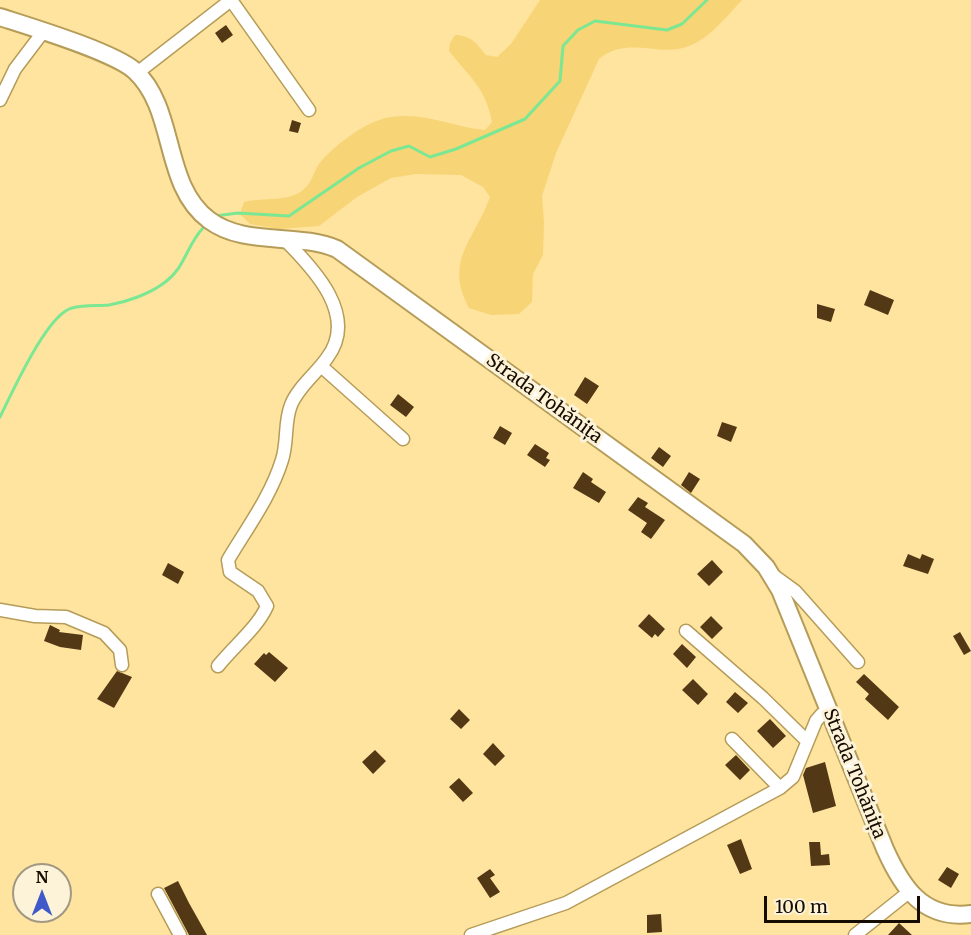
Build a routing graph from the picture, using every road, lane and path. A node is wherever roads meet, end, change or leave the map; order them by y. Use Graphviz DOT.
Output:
graph roads {
  1 [pos="231,0"];
  2 [pos="0,17"];
  3 [pos="43,32"];
  4 [pos="137,73"];
  5 [pos="0,100"];
  6 [pos="309,110"];
  7 [pos="285,240"];
  8 [pos="321,366"];
  9 [pos="403,439"];
  10 [pos="772,575"];
  11 [pos="0,610"];
  12 [pos="686,631"];
  13 [pos="858,662"];
  14 [pos="122,665"];
  15 [pos="218,666"];
  16 [pos="830,712"];
  17 [pos="732,739"];
  18 [pos="807,741"];
  19 [pos="780,788"];
  20 [pos="909,892"];
  21 [pos="158,894"];
  22 [pos="971,914"];
  23 [pos="180,935"];
  24 [pos="471,935"];
  25 [pos="855,935"];
  1 -- 4 [label="street"];
  1 -- 6 [label="street"];
  2 -- 3 [label="main road, Strada Tohănița"];
  3 -- 4 [label="main road, Strada Tohănița"];
  3 -- 5 [label="street"];
  4 -- 7 [label="main road, Strada Tohănița"];
  7 -- 8 [label="street"];
  7 -- 10 [label="main road, Strada Tohănița"];
  8 -- 9 [label="street"];
  8 -- 15 [label="street"];
  10 -- 13 [label="street"];
  10 -- 16 [label="main road, Strada Tohănița"];
  11 -- 14 [label="street"];
  12 -- 18 [label="street"];
  16 -- 18 [label="street"];
  16 -- 20 [label="main road, Strada Tohănița"];
  17 -- 19 [label="street"];
  18 -- 19 [label="street"];
  19 -- 24 [label="street"];
  20 -- 22 [label="main road, Strada Tohănița"];
  20 -- 25 [label="street"];
  21 -- 23 [label="street"];
}
